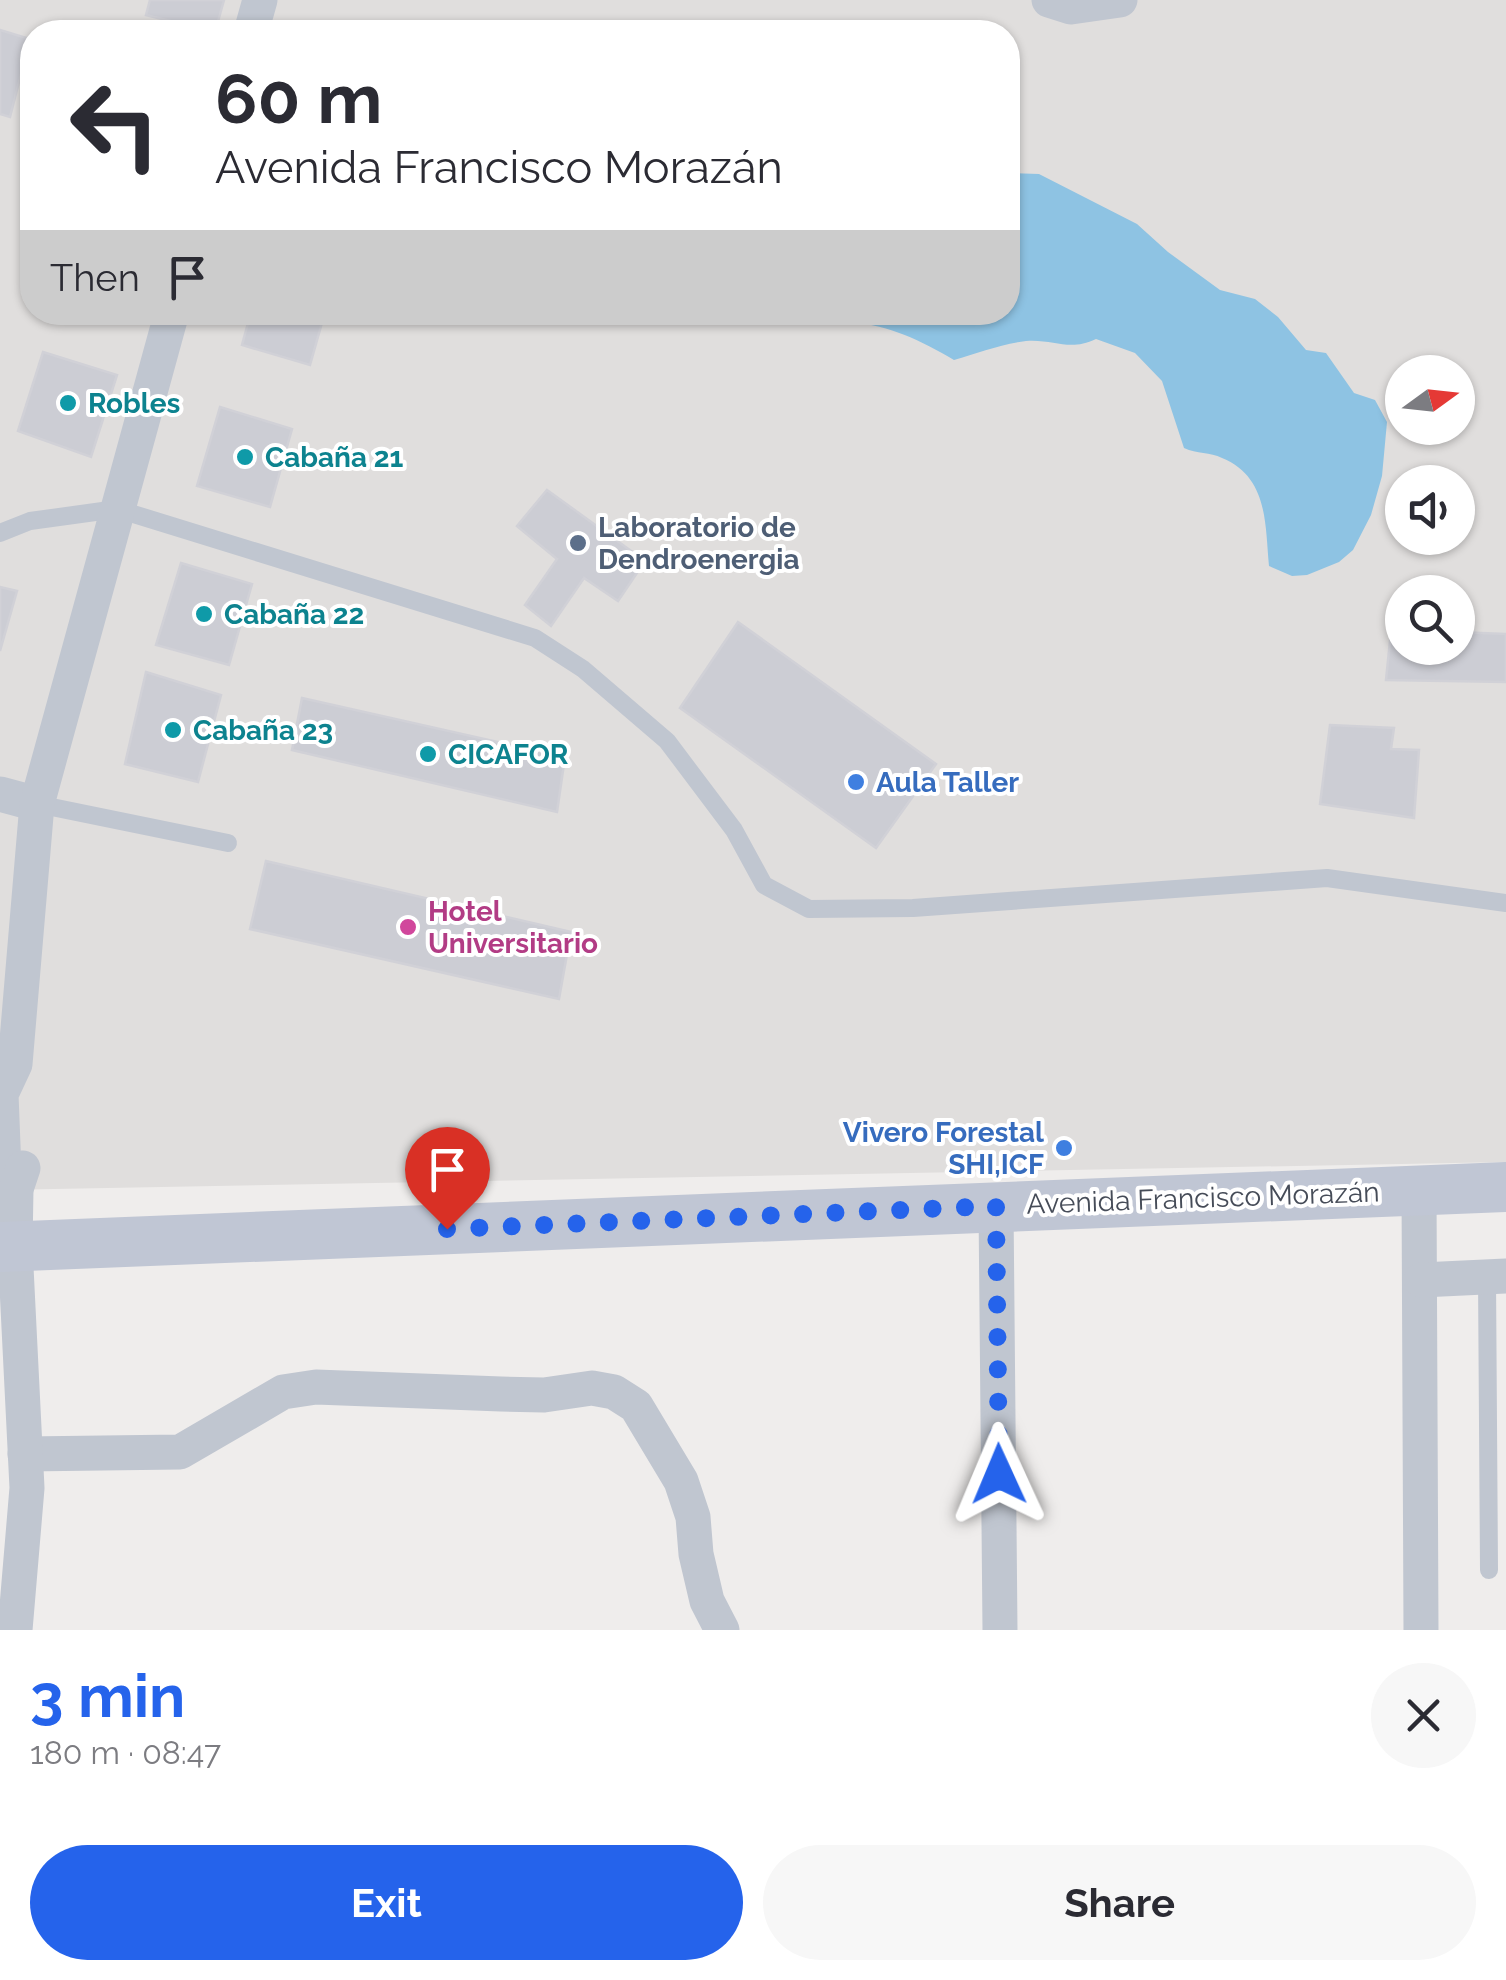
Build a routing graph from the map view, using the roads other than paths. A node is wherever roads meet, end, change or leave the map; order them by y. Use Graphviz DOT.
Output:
graph roads {
  1 [pos="1049,0"];
  2 [pos="1120,0"];
  3 [pos="168,325"];
  4 [pos="117,509"];
  5 [pos="0,532"];
  6 [pos="0,794"];
  7 [pos="37,804"];
  8 [pos="228,843"];
  9 [pos="1506,903"];
  10 [pos="1506,1187"];
  11 [pos="1420,1205"];
  12 [pos="1506,1219"];
  13 [pos="996,1223"];
  14 [pos="8,1261"];
  15 [pos="1496,1276"];
  16 [pos="1421,1280"];
  17 [pos="1497,1328"];
  18 [pos="17,1477"];
  19 [pos="1489,1570"];
  20 [pos="15,1630"];
  21 [pos="722,1630"];
  22 [pos="1000,1630"];
  23 [pos="1421,1630"];
  1 -- 2 [label="street"];
  3 -- 4 [label="street"];
  4 -- 5 [label="lane"];
  4 -- 7 [label="street"];
  4 -- 9 [label="lane"];
  6 -- 7 [label="street"];
  7 -- 8 [label="lane"];
  7 -- 14 [label="street"];
  10 -- 11 [label="main road, Avenida Francisco Morazán"];
  11 -- 12 [label="main road, Avenida Francisco Morazán"];
  11 -- 13 [label="main road, Avenida Francisco Morazán"];
  11 -- 16 [label="street"];
  13 -- 14 [label="main road, Avenida Francisco Morazán"];
  13 -- 22 [label="street"];
  14 -- 18 [label="street"];
  15 -- 16 [label="street"];
  15 -- 17 [label="lane"];
  16 -- 23 [label="street"];
  17 -- 19 [label="lane"];
  18 -- 20 [label="street"];
  18 -- 21 [label="street"];
}
